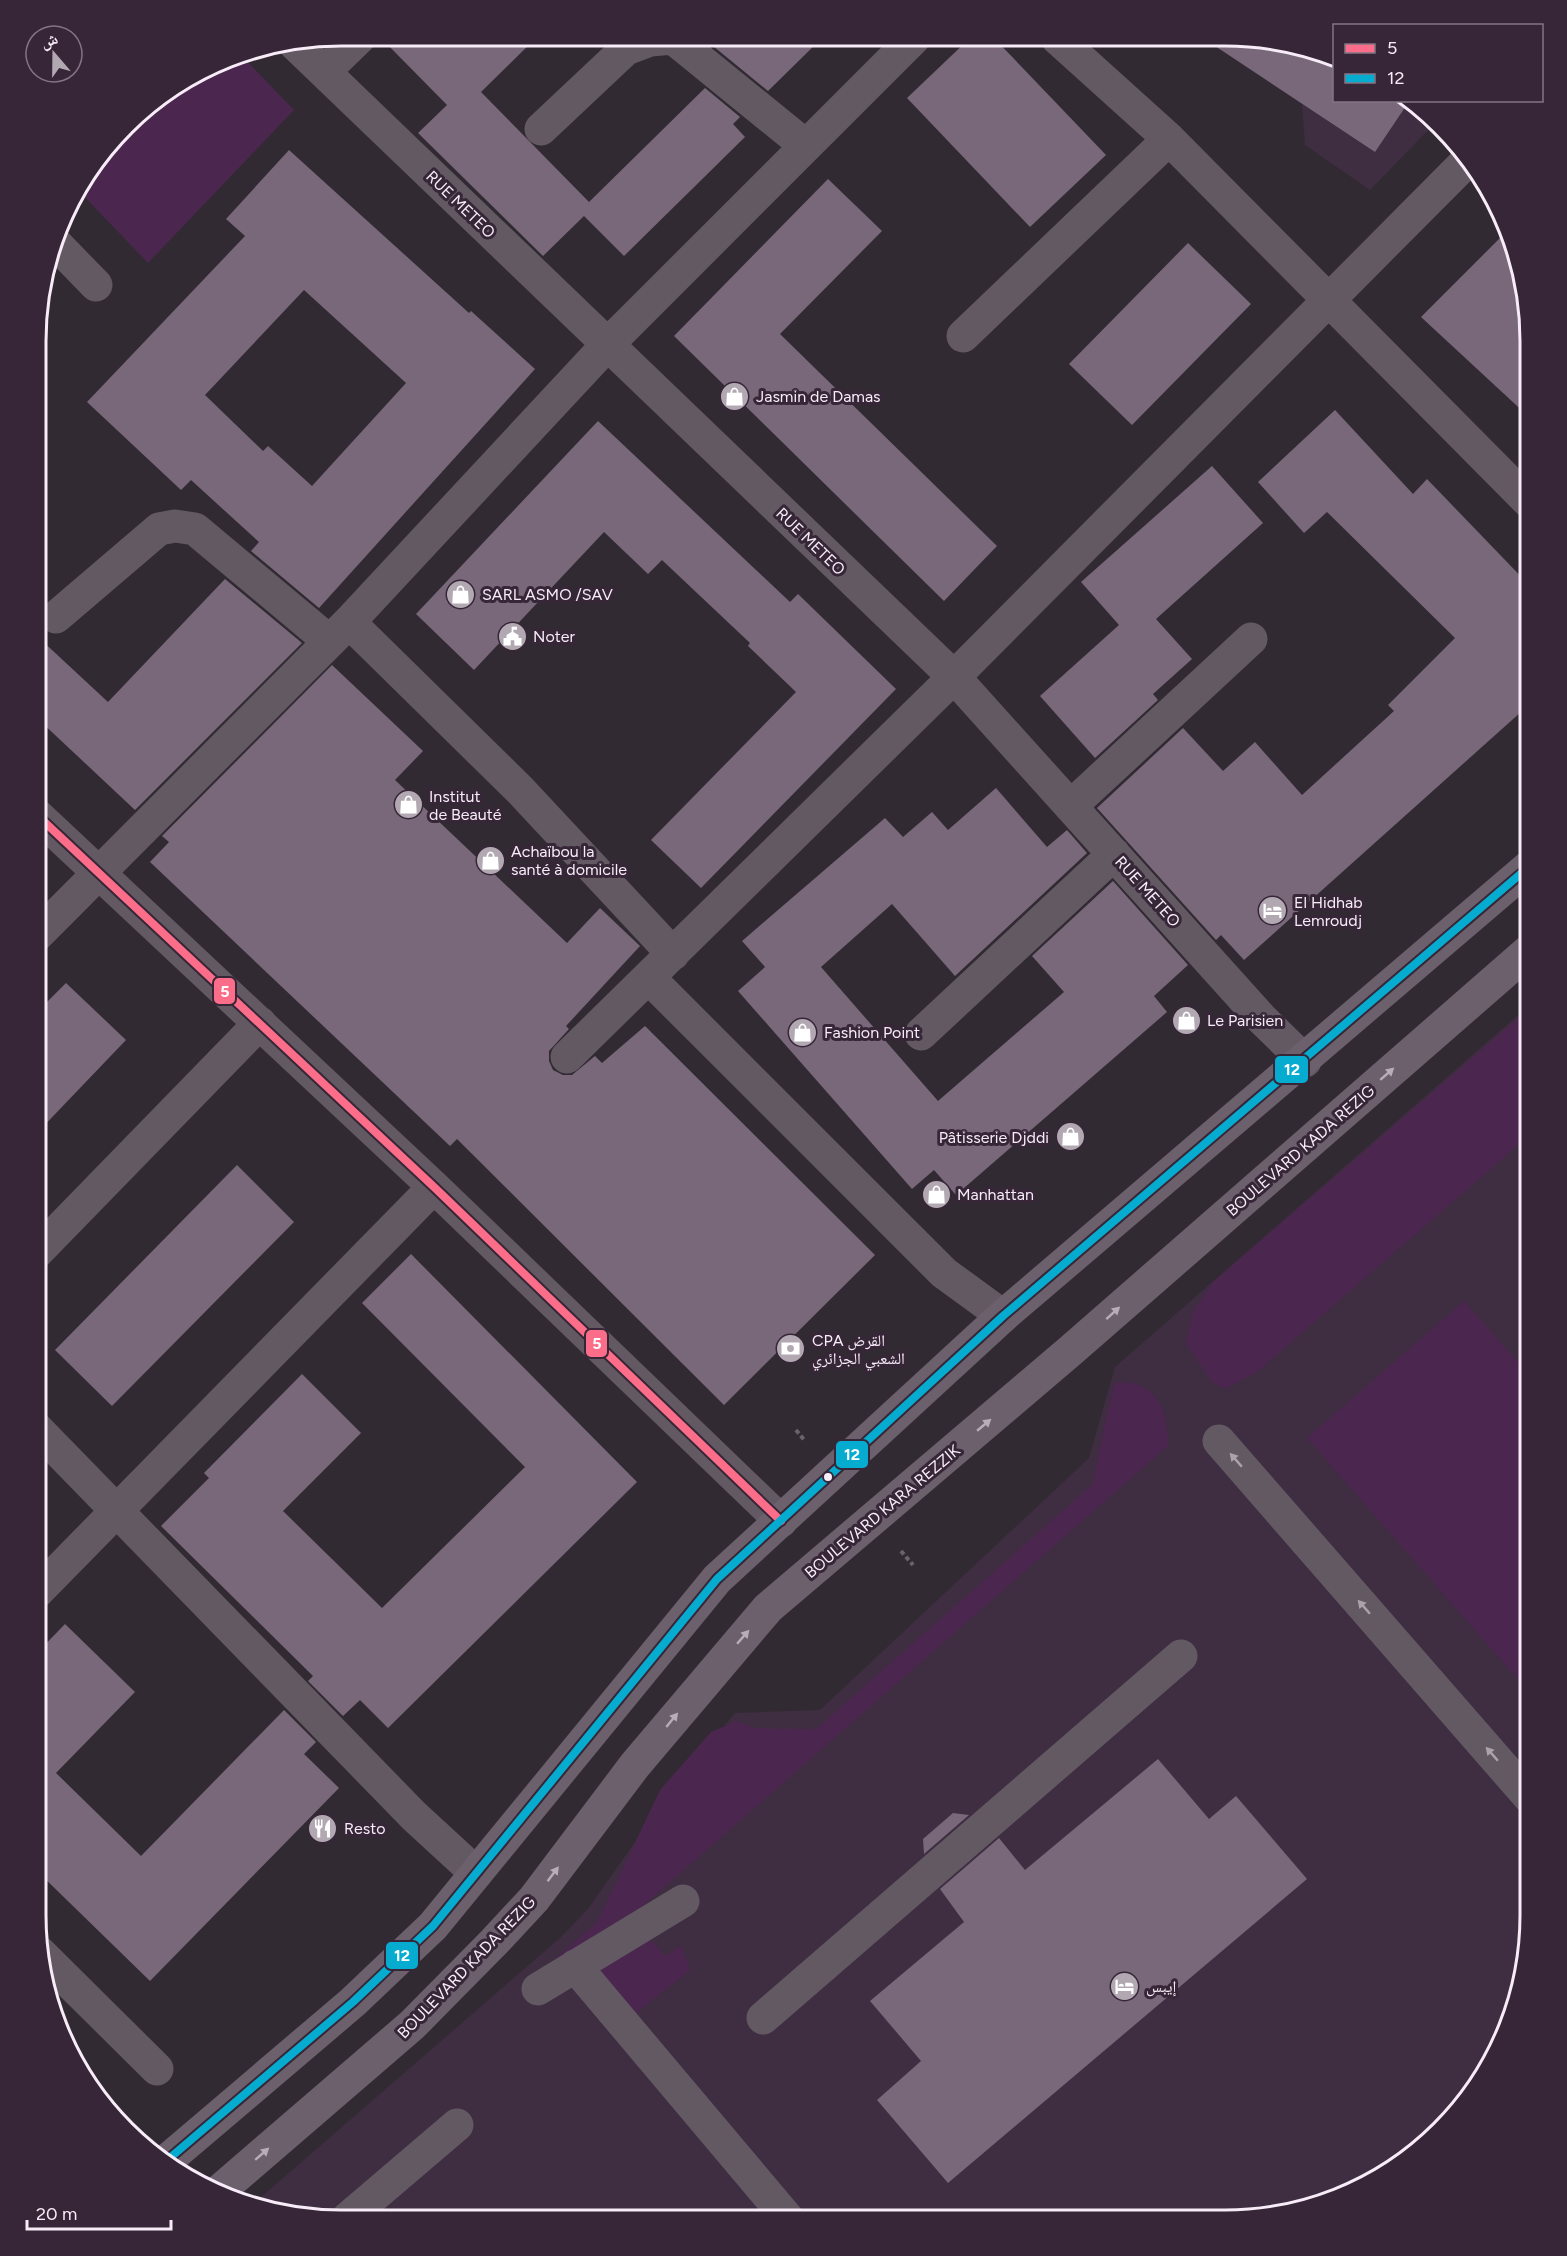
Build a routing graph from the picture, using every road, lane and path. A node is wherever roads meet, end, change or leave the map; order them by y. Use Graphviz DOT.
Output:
graph roads {
  1 [pos="351,46"];
  2 [pos="634,46"];
  3 [pos="683,46"];
  4 [pos="906,46"];
  5 [pos="1066,46"];
  6 [pos="301,49"];
  7 [pos="324,72"];
  8 [pos="541,129"];
  9 [pos="1169,139"];
  10 [pos="806,146"];
  11 [pos="1462,166"];
  12 [pos="61,249"];
  13 [pos="96,285"];
  14 [pos="1329,300"];
  15 [pos="963,336"];
  16 [pos="608,345"];
  17 [pos="1520,493"];
  18 [pos="56,617"];
  19 [pos="339,632"];
  20 [pos="1251,639"];
  21 [pos="954,676"];
  22 [pos="1071,806"];
  23 [pos="46,823"];
  24 [pos="1114,854"];
  25 [pos="98,871"];
  26 [pos="1520,875"];
  27 [pos="46,926"];
  28 [pos="673,954"];
  29 [pos="1520,959"];
  30 [pos="649,978"];
  31 [pos="260,1023"];
  32 [pos="921,1034"];
  33 [pos="567,1057"];
  34 [pos="1305,1061"];
  35 [pos="434,1187"];
  36 [pos="46,1243"];
  37 [pos="1004,1316"];
  38 [pos="1070,1352"];
  39 [pos="46,1438"];
  40 [pos="1220,1441"];
  41 [pos="116,1509"];
  42 [pos="781,1521"];
  43 [pos="46,1583"];
  44 [pos="1181,1656"];
  45 [pos="704,1681"];
  46 [pos="1520,1786"];
  47 [pos="476,1873"];
  48 [pos="683,1901"];
  49 [pos="51,1963"];
  50 [pos="575,1966"];
  51 [pos="538,1989"];
  52 [pos="763,2018"];
  53 [pos="157,2068"];
  54 [pos="457,2125"];
  55 [pos="173,2156"];
  56 [pos="225,2186"];
  57 [pos="357,2210"];
  58 [pos="780,2210"];
  1 -- 7 [label="street"];
  2 -- 8 [label="street"];
  3 -- 10 [label="street"];
  4 -- 10 [label="street"];
  5 -- 9 [label="street"];
  6 -- 7 [label="street, RUE METEO"];
  7 -- 16 [label="street, RUE METEO"];
  9 -- 14 [label="street"];
  9 -- 15 [label="street"];
  10 -- 16 [label="street"];
  11 -- 14 [label="street"];
  12 -- 13 [label="street"];
  14 -- 17 [label="street"];
  14 -- 21 [label="street"];
  16 -- 19 [label="street"];
  16 -- 21 [label="street, RUE METEO"];
  18 -- 19 [label="street"];
  19 -- 25 [label="street"];
  19 -- 28 [label="street"];
  20 -- 22 [label="street"];
  21 -- 22 [label="street, RUE METEO"];
  21 -- 28 [label="street"];
  22 -- 24 [label="street, RUE METEO"];
  23 -- 25 [label="street"];
  24 -- 32 [label="street"];
  24 -- 34 [label="street, RUE METEO"];
  25 -- 27 [label="street"];
  25 -- 31 [label="street"];
  26 -- 34 [label="main road"];
  28 -- 30 [label="street"];
  38 -- 29 [label="main road, BOULEVARD KADA REZIG, one-way"];
  30 -- 33 [label="street"];
  30 -- 37 [label="street"];
  31 -- 35 [label="street"];
  31 -- 36 [label="street"];
  34 -- 37 [label="main road"];
  35 -- 41 [label="street"];
  35 -- 42 [label="street"];
  37 -- 42 [label="main road"];
  45 -- 38 [label="main road, BOULEVARD KARA REZZIK, one-way"];
  39 -- 41 [label="street"];
  46 -- 40 [label="street, one-way"];
  41 -- 43 [label="street"];
  41 -- 47 [label="street"];
  42 -- 47 [label="main road"];
  44 -- 52 [label="street"];
  56 -- 45 [label="main road, BOULEVARD KADA REZIG, one-way"];
  47 -- 55 [label="main road"];
  48 -- 50 [label="street"];
  49 -- 53 [label="street"];
  50 -- 51 [label="street"];
  50 -- 58 [label="street"];
  54 -- 57 [label="street"];
}
